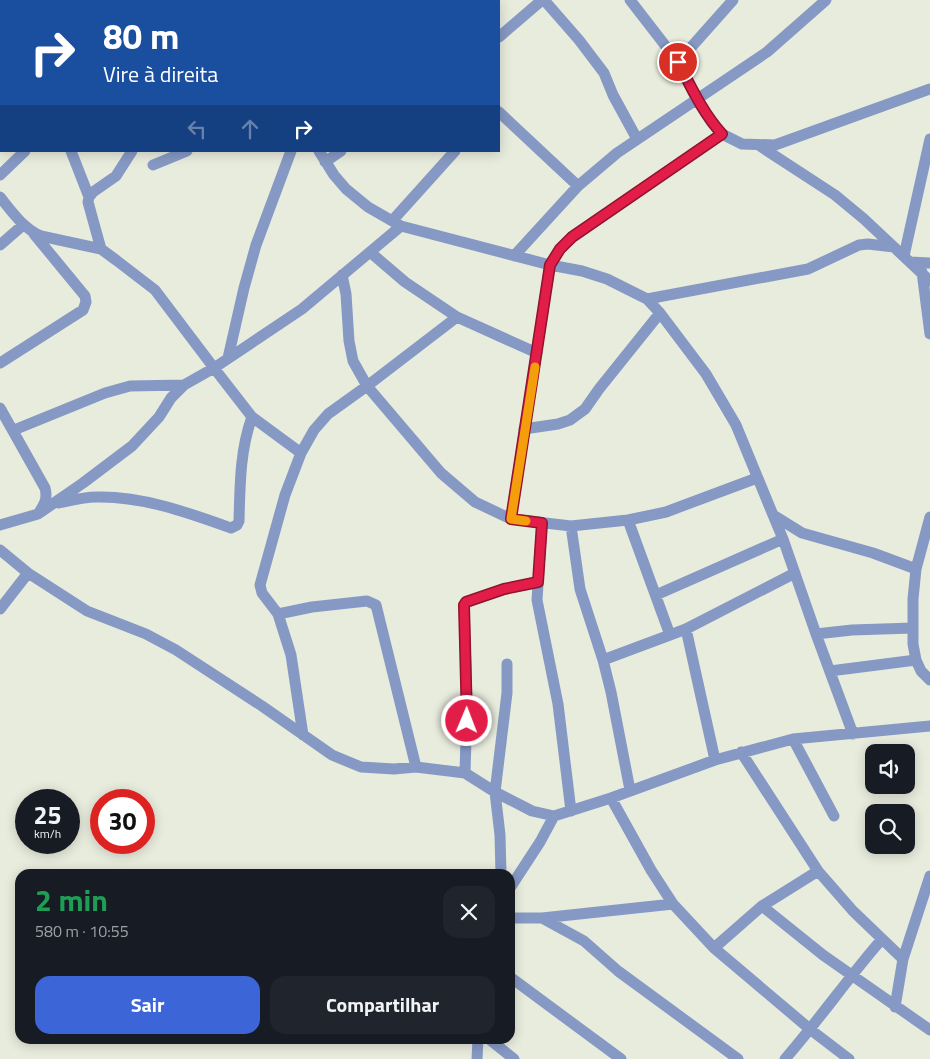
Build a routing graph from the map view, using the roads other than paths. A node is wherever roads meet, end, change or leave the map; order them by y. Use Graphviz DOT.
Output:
graph roads {
  1 [pos="543,0"];
  2 [pos="630,0"];
  3 [pos="826,0"];
  4 [pos="727,2"];
  5 [pos="500,36"];
  6 [pos="678,62"];
  7 [pos="930,89"];
  8 [pos="698,100"];
  9 [pos="500,113"];
  10 [pos="722,134"];
  11 [pos="637,139"];
  12 [pos="930,140"];
  13 [pos="760,146"];
  14 [pos="24,152"];
  15 [pos="71,152"];
  16 [pos="131,152"];
  17 [pos="185,152"];
  18 [pos="290,152"];
  19 [pos="320,152"];
  20 [pos="340,152"];
  21 [pos="454,152"];
  22 [pos="325,162"];
  23 [pos="153,165"];
  24 [pos="0,175"];
  25 [pos="578,186"];
  26 [pos="0,197"];
  27 [pos="89,197"];
  28 [pos="396,224"];
  29 [pos="23,225"];
  30 [pos="33,232"];
  31 [pos="0,245"];
  32 [pos="894,247"];
  33 [pos="101,249"];
  34 [pos="370,252"];
  35 [pos="514,256"];
  36 [pos="907,259"];
  37 [pos="930,263"];
  38 [pos="550,265"];
  39 [pos="342,275"];
  40 [pos="926,277"];
  41 [pos="647,299"];
  42 [pos="660,312"];
  43 [pos="457,316"];
  44 [pos="930,334"];
  45 [pos="537,352"];
  46 [pos="228,358"];
  47 [pos="0,363"];
  48 [pos="214,368"];
  49 [pos="184,385"];
  50 [pos="367,386"];
  51 [pos="0,408"];
  52 [pos="252,417"];
  53 [pos="524,429"];
  54 [pos="14,430"];
  55 [pos="301,453"];
  56 [pos="757,478"];
  57 [pos="54,504"];
  58 [pos="38,514"];
  59 [pos="773,515"];
  60 [pos="930,517"];
  61 [pos="511,519"];
  62 [pos="628,520"];
  63 [pos="542,523"];
  64 [pos="0,525"];
  65 [pos="571,526"];
  66 [pos="783,539"];
  67 [pos="927,542"];
  68 [pos="0,550"];
  69 [pos="916,569"];
  70 [pos="28,573"];
  71 [pos="795,573"];
  72 [pos="538,582"];
  73 [pos="656,595"];
  74 [pos="0,609"];
  75 [pos="278,614"];
  76 [pos="913,628"];
  77 [pos="686,629"];
  78 [pos="816,634"];
  79 [pos="670,635"];
  80 [pos="603,660"];
  81 [pos="916,660"];
  82 [pos="507,664"];
  83 [pos="830,671"];
  84 [pos="930,680"];
  85 [pos="930,726"];
  86 [pos="853,734"];
  87 [pos="303,735"];
  88 [pos="793,739"];
  89 [pos="741,752"];
  90 [pos="715,760"];
  91 [pos="416,768"];
  92 [pos="466,773"];
  93 [pos="630,790"];
  94 [pos="495,792"];
  95 [pos="611,798"];
  96 [pos="571,811"];
  97 [pos="554,816"];
  98 [pos="834,816"];
  99 [pos="501,869"];
  100 [pos="818,871"];
  101 [pos="930,876"];
  102 [pos="515,881"];
  103 [pos="673,904"];
  104 [pos="762,906"];
  105 [pos="924,914"];
  106 [pos="515,918"];
  107 [pos="542,918"];
  108 [pos="882,939"];
  109 [pos="714,948"];
  110 [pos="903,960"];
  111 [pos="851,975"];
  112 [pos="515,981"];
  113 [pos="894,1007"];
  114 [pos="810,1030"];
  115 [pos="930,1030"];
  116 [pos="478,1044"];
  117 [pos="495,1044"];
  118 [pos="477,1059"];
  119 [pos="514,1059"];
  120 [pos="621,1059"];
  121 [pos="738,1059"];
  122 [pos="785,1059"];
  123 [pos="849,1059"];
  1 -- 5 [label="street"];
  1 -- 11 [label="street"];
  2 -- 6 [label="street"];
  3 -- 8 [label="street"];
  4 -- 6 [label="street"];
  6 -- 8 [label="street"];
  7 -- 13 [label="street"];
  8 -- 10 [label="street"];
  8 -- 11 [label="street"];
  9 -- 25 [label="street"];
  10 -- 13 [label="street"];
  10 -- 38 [label="street"];
  11 -- 25 [label="street"];
  12 -- 36 [label="street"];
  13 -- 32 [label="street"];
  14 -- 24 [label="street"];
  15 -- 27 [label="street"];
  16 -- 27 [label="street"];
  17 -- 23 [label="street"];
  18 -- 46 [label="street"];
  19 -- 22 [label="street"];
  20 -- 22 [label="street"];
  21 -- 28 [label="street"];
  22 -- 28 [label="street"];
  25 -- 35 [label="street"];
  26 -- 29 [label="street"];
  27 -- 33 [label="street"];
  28 -- 34 [label="street"];
  28 -- 35 [label="street"];
  29 -- 30 [label="street"];
  29 -- 31 [label="street"];
  30 -- 33 [label="street"];
  30 -- 47 [label="street"];
  32 -- 36 [label="street"];
  32 -- 41 [label="street"];
  33 -- 48 [label="street"];
  34 -- 39 [label="street"];
  34 -- 43 [label="street"];
  35 -- 38 [label="street"];
  36 -- 37 [label="street"];
  36 -- 40 [label="street"];
  38 -- 41 [label="street"];
  38 -- 45 [label="street"];
  39 -- 46 [label="street"];
  39 -- 50 [label="street"];
  40 -- 44 [label="street"];
  41 -- 42 [label="street"];
  42 -- 53 [label="street"];
  42 -- 56 [label="street"];
  43 -- 45 [label="street"];
  43 -- 50 [label="street"];
  45 -- 53 [label="street"];
  46 -- 48 [label="street"];
  48 -- 49 [label="street"];
  48 -- 52 [label="street"];
  49 -- 54 [label="street"];
  49 -- 57 [label="street"];
  50 -- 55 [label="street"];
  50 -- 61 [label="street"];
  51 -- 54 [label="street"];
  52 -- 55 [label="street"];
  52 -- 57 [label="street"];
  53 -- 61 [label="street"];
  54 -- 58 [label="street"];
  55 -- 75 [label="street"];
  56 -- 59 [label="street"];
  56 -- 62 [label="street"];
  57 -- 58 [label="street"];
  58 -- 64 [label="street"];
  59 -- 66 [label="street"];
  59 -- 69 [label="street"];
  60 -- 67 [label="street"];
  61 -- 63 [label="street"];
  62 -- 65 [label="street"];
  62 -- 73 [label="street"];
  63 -- 65 [label="street"];
  63 -- 72 [label="street"];
  65 -- 80 [label="street"];
  66 -- 71 [label="street"];
  66 -- 73 [label="street"];
  67 -- 69 [label="street"];
  68 -- 70 [label="street"];
  69 -- 76 [label="street"];
  70 -- 74 [label="street"];
  70 -- 87 [label="street"];
  71 -- 77 [label="street"];
  71 -- 78 [label="street"];
  72 -- 92 [label="street"];
  72 -- 96 [label="street"];
  73 -- 79 [label="street"];
  75 -- 87 [label="street"];
  75 -- 91 [label="street"];
  76 -- 78 [label="street"];
  76 -- 81 [label="street"];
  77 -- 79 [label="street"];
  77 -- 90 [label="street"];
  78 -- 83 [label="street"];
  79 -- 80 [label="street"];
  80 -- 93 [label="street"];
  81 -- 83 [label="street"];
  81 -- 84 [label="street"];
  82 -- 94 [label="street"];
  83 -- 86 [label="street"];
  85 -- 86 [label="street"];
  86 -- 88 [label="street"];
  87 -- 91 [label="street"];
  88 -- 89 [label="street"];
  88 -- 98 [label="street"];
  89 -- 90 [label="street"];
  89 -- 100 [label="street"];
  90 -- 93 [label="street"];
  91 -- 92 [label="street"];
  92 -- 94 [label="street"];
  93 -- 95 [label="street"];
  94 -- 97 [label="street"];
  94 -- 99 [label="street"];
  95 -- 96 [label="street"];
  95 -- 103 [label="street"];
  96 -- 97 [label="street"];
  97 -- 102 [label="street"];
  100 -- 104 [label="street"];
  100 -- 108 [label="street"];
  101 -- 105 [label="street"];
  103 -- 107 [label="street"];
  103 -- 109 [label="street"];
  104 -- 109 [label="street"];
  104 -- 111 [label="street"];
  105 -- 110 [label="street"];
  106 -- 107 [label="street"];
  107 -- 121 [label="street"];
  108 -- 110 [label="street"];
  108 -- 111 [label="street"];
  109 -- 114 [label="street"];
  110 -- 113 [label="street"];
  111 -- 113 [label="street"];
  111 -- 114 [label="street"];
  112 -- 120 [label="street"];
  113 -- 115 [label="street"];
  114 -- 122 [label="street"];
  114 -- 123 [label="street"];
  116 -- 118 [label="street"];
  117 -- 119 [label="street"];
}
